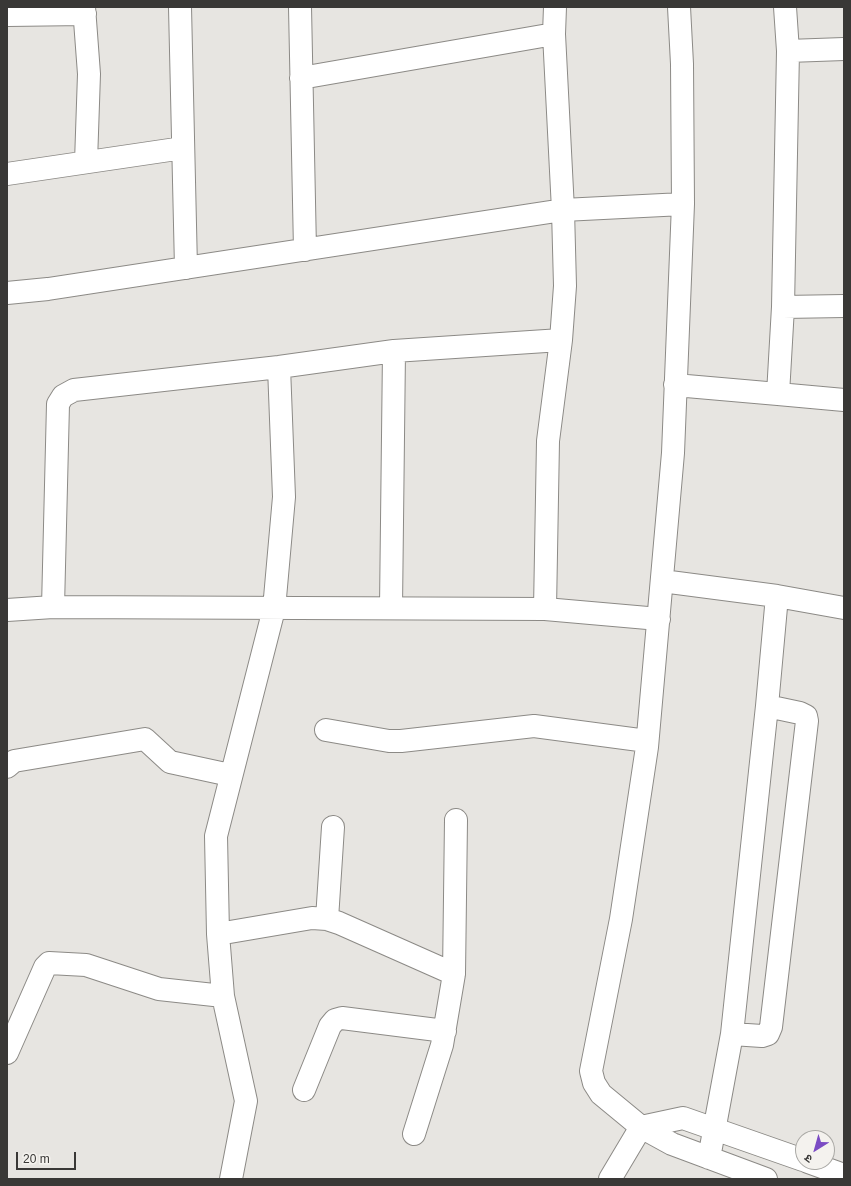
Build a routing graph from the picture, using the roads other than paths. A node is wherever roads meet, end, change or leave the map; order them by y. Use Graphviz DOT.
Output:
graph roads {
  1 [pos="180,7"];
  2 [pos="300,7"];
  3 [pos="555,7"];
  4 [pos="679,7"];
  5 [pos="785,7"];
  6 [pos="85,10"];
  7 [pos="7,15"];
  8 [pos="554,34"];
  9 [pos="844,49"];
  10 [pos="788,51"];
  11 [pos="301,78"];
  12 [pos="183,148"];
  13 [pos="86,162"];
  14 [pos="7,174"];
  15 [pos="683,204"];
  16 [pos="563,210"];
  17 [pos="305,250"];
  18 [pos="186,268"];
  19 [pos="7,293"];
  20 [pos="844,306"];
  21 [pos="783,307"];
  22 [pos="561,340"];
  23 [pos="394,352"];
  24 [pos="279,367"];
  25 [pos="675,385"];
  26 [pos="778,394"];
  27 [pos="844,400"];
  28 [pos="662,581"];
  29 [pos="777,596"];
  30 [pos="53,607"];
  31 [pos="391,607"];
  32 [pos="844,608"];
  33 [pos="274,609"];
  34 [pos="545,609"];
  35 [pos="7,610"];
  36 [pos="659,620"];
  37 [pos="767,706"];
  38 [pos="326,730"];
  39 [pos="647,741"];
  40 [pos="7,767"];
  41 [pos="230,775"];
  42 [pos="456,820"];
  43 [pos="333,827"];
  44 [pos="327,919"];
  45 [pos="218,934"];
  46 [pos="454,974"];
  47 [pos="223,996"];
  48 [pos="445,1031"];
  49 [pos="732,1034"];
  50 [pos="7,1053"];
  51 [pos="304,1090"];
  52 [pos="641,1127"];
  53 [pos="714,1128"];
  54 [pos="414,1134"];
  55 [pos="795,1157"];
  56 [pos="709,1158"];
  57 [pos="830,1170"];
  58 [pos="844,1175"];
  59 [pos="231,1179"];
  60 [pos="610,1179"];
  61 [pos="766,1179"];
  1 -- 12 [label="street"];
  2 -- 11 [label="street"];
  3 -- 8 [label="street"];
  4 -- 15 [label="street"];
  5 -- 10 [label="street"];
  6 -- 7 [label="street"];
  6 -- 13 [label="street"];
  8 -- 11 [label="street"];
  8 -- 16 [label="street"];
  9 -- 10 [label="street"];
  10 -- 21 [label="street"];
  11 -- 17 [label="street"];
  12 -- 13 [label="street"];
  12 -- 18 [label="street"];
  13 -- 14 [label="street"];
  15 -- 16 [label="street"];
  15 -- 25 [label="street"];
  16 -- 17 [label="street"];
  16 -- 22 [label="street"];
  17 -- 18 [label="street"];
  18 -- 19 [label="street"];
  20 -- 21 [label="street"];
  21 -- 26 [label="street"];
  22 -- 23 [label="street"];
  22 -- 34 [label="street"];
  23 -- 24 [label="street"];
  23 -- 31 [label="street"];
  24 -- 30 [label="street"];
  24 -- 33 [label="street"];
  25 -- 26 [label="street"];
  25 -- 28 [label="street"];
  26 -- 27 [label="street"];
  28 -- 29 [label="street"];
  28 -- 36 [label="street"];
  29 -- 32 [label="street"];
  29 -- 37 [label="street"];
  30 -- 33 [label="street"];
  30 -- 35 [label="street"];
  31 -- 33 [label="street"];
  31 -- 34 [label="street"];
  33 -- 41 [label="street"];
  34 -- 36 [label="street"];
  36 -- 39 [label="street"];
  37 -- 49 [label="street"];
  37 -- 49 [label="street"];
  38 -- 39 [label="street"];
  39 -- 52 [label="street"];
  40 -- 41 [label="street"];
  41 -- 45 [label="street"];
  42 -- 46 [label="street"];
  43 -- 44 [label="street"];
  44 -- 45 [label="street"];
  44 -- 46 [label="street"];
  45 -- 47 [label="street"];
  46 -- 48 [label="street"];
  47 -- 50 [label="street"];
  47 -- 59 [label="street"];
  48 -- 51 [label="street"];
  48 -- 54 [label="street"];
  49 -- 53 [label="street"];
  52 -- 53 [label="street"];
  52 -- 56 [label="street"];
  52 -- 60 [label="street"];
  53 -- 55 [label="street"];
  53 -- 56 [label="street"];
  56 -- 61 [label="street"];
  57 -- 58 [label="street"];
}
